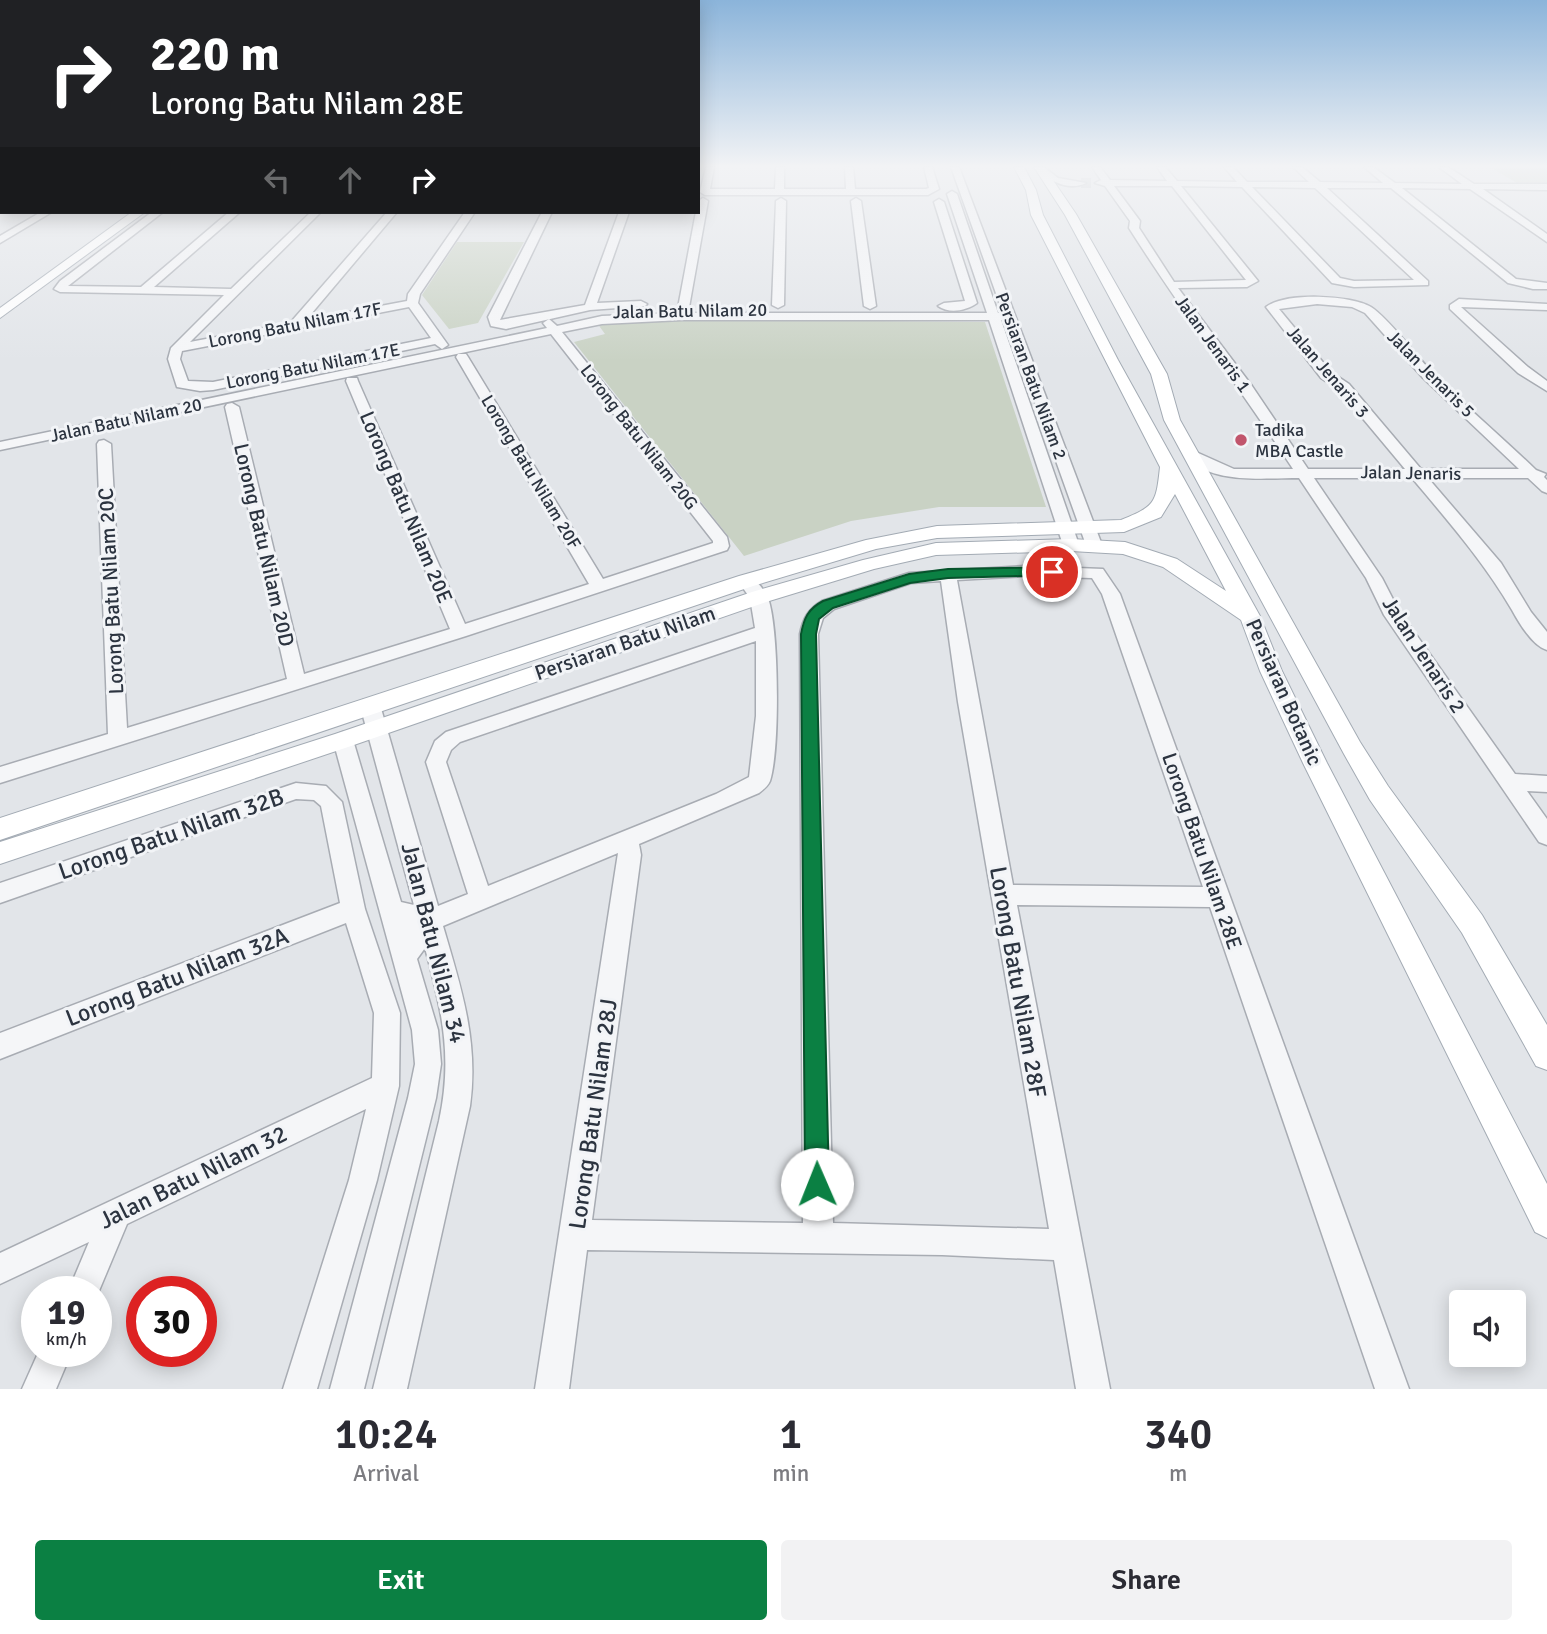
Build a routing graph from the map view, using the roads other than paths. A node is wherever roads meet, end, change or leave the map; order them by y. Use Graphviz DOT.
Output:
graph roads {
  1 [pos="92,232"];
  2 [pos="112,232"];
  3 [pos="132,232"];
  4 [pos="213,232"];
  5 [pos="295,232"];
  6 [pos="375,232"];
  7 [pos="456,232"];
  8 [pos="537,232"];
  9 [pos="617,232"];
  10 [pos="696,232"];
  11 [pos="779,232"];
  12 [pos="859,232"];
  13 [pos="948,232"];
  14 [pos="964,232"];
  15 [pos="979,232"];
  16 [pos="1053,232"];
  17 [pos="1074,232"];
  18 [pos="1136,232"];
  19 [pos="1213,232"];
  20 [pos="1290,232"];
  21 [pos="1369,232"];
  22 [pos="1453,232"];
  23 [pos="1048,234"];
  24 [pos="1081,234"];
  25 [pos="74,260"];
  26 [pos="21,281"];
  27 [pos="1171,285"];
  28 [pos="1547,286"];
  29 [pos="143,291"];
  30 [pos="232,292"];
  31 [pos="1317,301"];
  32 [pos="0,302"];
  33 [pos="412,303"];
  34 [pos="778,305"];
  35 [pos="870,306"];
  36 [pos="590,307"];
  37 [pos="1547,307"];
  38 [pos="683,310"];
  39 [pos="0,314"];
  40 [pos="991,314"];
  41 [pos="1009,314"];
  42 [pos="294,326"];
  43 [pos="554,329"];
  44 [pos="440,343"];
  45 [pos="177,348"];
  46 [pos="461,357"];
  47 [pos="1111,360"];
  48 [pos="1152,361"];
  49 [pos="335,368"];
  50 [pos="376,368"];
  51 [pos="352,381"];
  52 [pos="1547,387"];
  53 [pos="175,401"];
  54 [pos="232,407"];
  55 [pos="104,432"];
  56 [pos="0,438"];
  57 [pos="0,446"];
  58 [pos="0,456"];
  59 [pos="1169,466"];
  60 [pos="1414,472"];
  61 [pos="1303,473"];
  62 [pos="1540,474"];
  63 [pos="1221,481"];
  64 [pos="1547,488"];
  65 [pos="1068,537"];
  66 [pos="1090,537"];
  67 [pos="715,550"];
  68 [pos="948,574"];
  69 [pos="599,587"];
  70 [pos="753,589"];
  71 [pos="1250,616"];
  72 [pos="460,632"];
  73 [pos="764,632"];
  74 [pos="1547,645"];
  75 [pos="297,683"];
  76 [pos="373,716"];
  77 [pos="118,738"];
  78 [pos="343,740"];
  79 [pos="0,775"];
  80 [pos="1510,782"];
  81 [pos="1547,784"];
  82 [pos="0,829"];
  83 [pos="1547,836"];
  84 [pos="627,840"];
  85 [pos="0,853"];
  86 [pos="0,893"];
  87 [pos="1003,895"];
  88 [pos="1218,897"];
  89 [pos="481,900"];
  90 [pos="353,909"];
  91 [pos="390,910"];
  92 [pos="431,919"];
  93 [pos="404,958"];
  94 [pos="0,1046"];
  95 [pos="1547,1055"];
  96 [pos="385,1086"];
  97 [pos="117,1213"];
  98 [pos="1547,1220"];
  99 [pos="575,1235"];
  100 [pos="818,1238"];
  101 [pos="1068,1245"];
  102 [pos="0,1269"];
  103 [pos="90,1276"];
  104 [pos="49,1367"];
  105 [pos="39,1389"];
  106 [pos="300,1389"];
  107 [pos="348,1389"];
  108 [pos="390,1389"];
  109 [pos="552,1389"];
  110 [pos="1093,1389"];
  111 [pos="1392,1389"];
  1 -- 26 [label="main road"];
  2 -- 25 [label="main road"];
  3 -- 29 [label="street"];
  4 -- 29 [label="street"];
  5 -- 30 [label="street"];
  6 -- 42 [label="street"];
  7 -- 33 [label="street"];
  8 -- 36 [label="street"];
  9 -- 36 [label="street"];
  10 -- 38 [label="street"];
  11 -- 34 [label="street"];
  12 -- 35 [label="street"];
  13 -- 35 [label="street"];
  14 -- 40 [label="street, Persiaran Batu Nilam 2"];
  15 -- 41 [label="street, Persiaran Batu Nilam 2"];
  16 -- 23 [label="main road"];
  17 -- 24 [label="main road"];
  18 -- 27 [label="street, Jalan Jenaris 1"];
  19 -- 27 [label="street"];
  20 -- 21 [label="street"];
  22 -- 28 [label="street"];
  23 -- 47 [label="main road, Persiaran Botanic"];
  24 -- 48 [label="main road, Persiaran Botanic"];
  25 -- 32 [label="main road"];
  25 -- 39 [label="main road"];
  27 -- 61 [label="street, Jalan Jenaris 1"];
  29 -- 30 [label="street"];
  30 -- 45 [label="street"];
  31 -- 60 [label="street, Jalan Jenaris 3"];
  31 -- 62 [label="street, Jalan Jenaris 5"];
  33 -- 42 [label="street, Lorong Batu Nilam 17F"];
  33 -- 44 [label="street"];
  34 -- 35 [label="street"];
  34 -- 38 [label="street"];
  36 -- 38 [label="street"];
  37 -- 52 [label="street"];
  38 -- 40 [label="street, Jalan Batu Nilam 20"];
  38 -- 43 [label="street, Jalan Batu Nilam 20"];
  40 -- 41 [label="street, Jalan Batu Nilam 20"];
  40 -- 65 [label="street, Persiaran Batu Nilam 2"];
  41 -- 66 [label="street, Persiaran Batu Nilam 2"];
  42 -- 45 [label="street, Lorong Batu Nilam 17F"];
  43 -- 44 [label="street, Jalan Batu Nilam 20"];
  43 -- 46 [label="street"];
  43 -- 50 [label="street, Jalan Batu Nilam 20"];
  43 -- 67 [label="street, Lorong Batu Nilam 20G"];
  44 -- 45 [label="street, Lorong Batu Nilam 17E"];
  44 -- 49 [label="street, Jalan Batu Nilam 20"];
  46 -- 51 [label="street"];
  46 -- 69 [label="street, Lorong Batu Nilam 20F"];
  47 -- 48 [label="main road"];
  47 -- 59 [label="main road, Persiaran Botanic"];
  48 -- 63 [label="main road, Persiaran Botanic"];
  49 -- 50 [label="street, Jalan Batu Nilam 20"];
  49 -- 53 [label="street, Jalan Batu Nilam 20"];
  50 -- 55 [label="street, Jalan Batu Nilam 20"];
  51 -- 54 [label="street"];
  51 -- 72 [label="street, Lorong Batu Nilam 20E"];
  53 -- 55 [label="street"];
  53 -- 56 [label="street, Jalan Batu Nilam 20"];
  54 -- 55 [label="street"];
  54 -- 75 [label="street, Lorong Batu Nilam 20D"];
  55 -- 57 [label="street, Jalan Batu Nilam 20"];
  55 -- 58 [label="street"];
  55 -- 77 [label="street, Lorong Batu Nilam 20C"];
  59 -- 66 [label="main road, Persiaran Batu Nilam"];
  59 -- 71 [label="main road, Persiaran Botanic"];
  60 -- 61 [label="street, Jalan Jenaris"];
  60 -- 62 [label="street, Jalan Jenaris"];
  60 -- 74 [label="street"];
  61 -- 63 [label="street, Jalan Jenaris"];
  61 -- 80 [label="street, Jalan Jenaris 2"];
  62 -- 64 [label="street, Jalan Jenaris 5"];
  63 -- 95 [label="main road, Persiaran Botanic"];
  65 -- 66 [label="main road, Persiaran Batu Nilam"];
  65 -- 70 [label="main road, Persiaran Batu Nilam"];
  66 -- 71 [label="main road, Persiaran Batu Nilam"];
  67 -- 69 [label="street"];
  68 -- 87 [label="street, Lorong Batu Nilam 28F"];
  68 -- 88 [label="street, Lorong Batu Nilam 28E"];
  68 -- 100 [label="street, Lorong Batu Nilam 28E"];
  69 -- 72 [label="street"];
  70 -- 73 [label="street"];
  70 -- 76 [label="main road, Persiaran Batu Nilam"];
  71 -- 98 [label="main road, Persiaran Botanic"];
  72 -- 75 [label="street"];
  73 -- 84 [label="street"];
  73 -- 89 [label="street"];
  75 -- 77 [label="street"];
  76 -- 78 [label="main road, Persiaran Batu Nilam"];
  76 -- 82 [label="main road, Persiaran Batu Nilam"];
  76 -- 92 [label="street, Jalan Batu Nilam 34"];
  77 -- 79 [label="street"];
  78 -- 85 [label="main road, Persiaran Batu Nilam"];
  78 -- 91 [label="street, Jalan Batu Nilam 34"];
  80 -- 81 [label="street"];
  80 -- 83 [label="street, Jalan Jenaris 2"];
  84 -- 89 [label="street"];
  84 -- 99 [label="street, Lorong Batu Nilam 28J"];
  86 -- 90 [label="street, Lorong Batu Nilam 32B"];
  87 -- 88 [label="street"];
  87 -- 101 [label="street, Lorong Batu Nilam 28F"];
  88 -- 111 [label="street, Lorong Batu Nilam 28E"];
  89 -- 92 [label="street"];
  90 -- 94 [label="street, Lorong Batu Nilam 32A"];
  90 -- 96 [label="street, Lorong Batu Nilam 32B"];
  91 -- 92 [label="street"];
  91 -- 93 [label="street, Jalan Batu Nilam 34"];
  92 -- 93 [label="street"];
  92 -- 108 [label="street, Jalan Batu Nilam 34"];
  93 -- 107 [label="street, Jalan Batu Nilam 34"];
  96 -- 97 [label="street, Jalan Batu Nilam 32"];
  96 -- 106 [label="street, Lorong Batu Nilam 32B"];
  97 -- 102 [label="street, Jalan Batu Nilam 32"];
  97 -- 103 [label="street"];
  99 -- 100 [label="street"];
  99 -- 109 [label="street, Lorong Batu Nilam 28J"];
  100 -- 101 [label="street"];
  101 -- 110 [label="street, Lorong Batu Nilam 28F"];
  104 -- 105 [label="street"];
}
